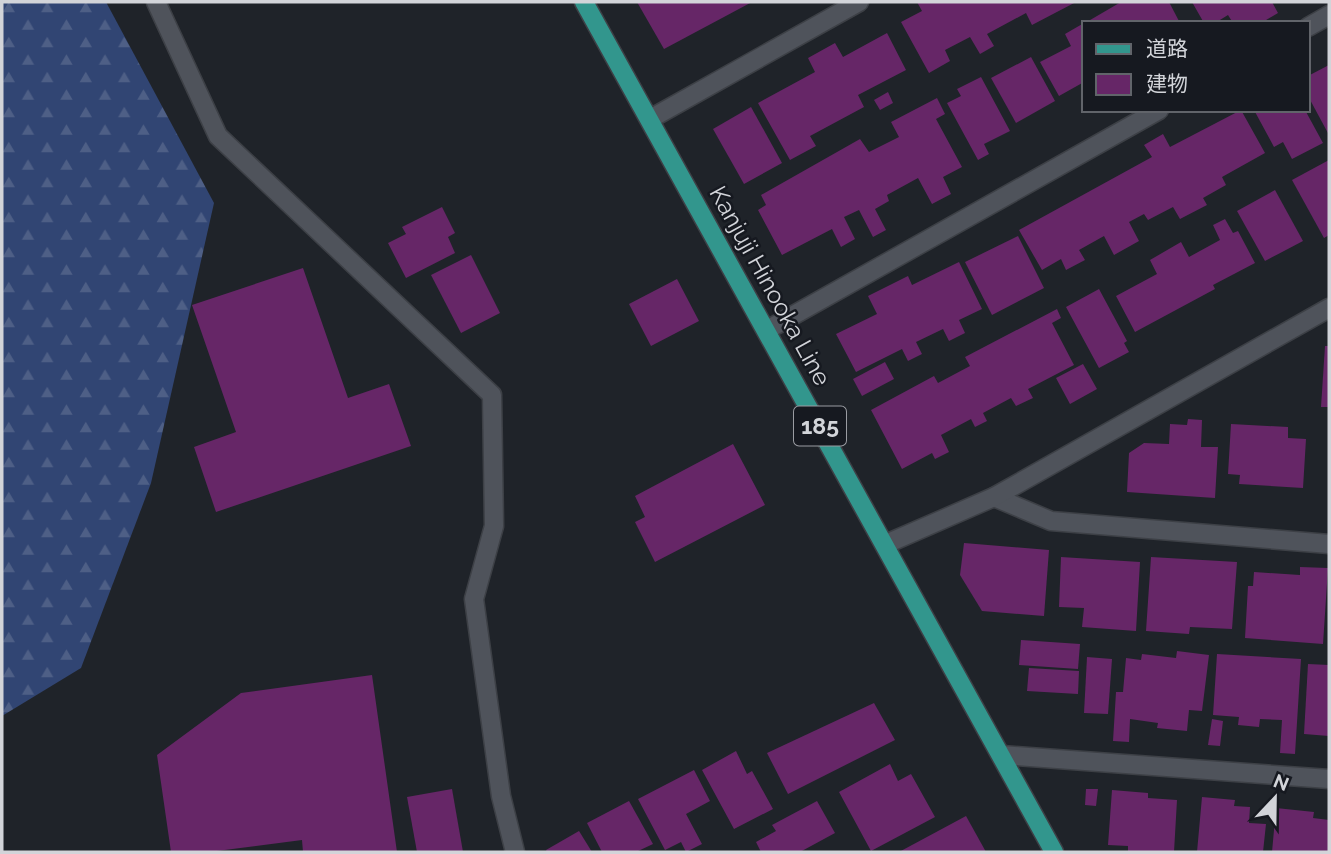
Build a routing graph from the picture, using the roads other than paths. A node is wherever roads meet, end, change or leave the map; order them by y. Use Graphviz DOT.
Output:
graph roads {
  1 [pos="156,2"];
  2 [pos="584,2"];
  3 [pos="859,2"];
  4 [pos="1329,15"];
  5 [pos="1310,26"];
  6 [pos="1155,112"];
  7 [pos="650,120"];
  8 [pos="1329,308"];
  9 [pos="767,330"];
  10 [pos="994,497"];
  11 [pos="886,544"];
  12 [pos="1329,544"];
  13 [pos="1002,755"];
  14 [pos="1329,779"];
  15 [pos="515,852"];
  16 [pos="1054,852"];
  1 -- 15 [label="street"];
  2 -- 7 [label="main road, Kanjuji Hinooka Line / 185"];
  3 -- 7 [label="street"];
  4 -- 5 [label="street"];
  6 -- 9 [label="street"];
  7 -- 9 [label="main road, Kanjuji Hinooka Line / 185"];
  8 -- 10 [label="street"];
  9 -- 11 [label="main road, Kanjuji Hinooka Line / 185"];
  10 -- 11 [label="street"];
  10 -- 12 [label="street"];
  11 -- 13 [label="main road, Kanjuji Hinooka Line / 185"];
  13 -- 14 [label="street"];
  13 -- 16 [label="main road, Kanjuji Hinooka Line / 185"];
}
